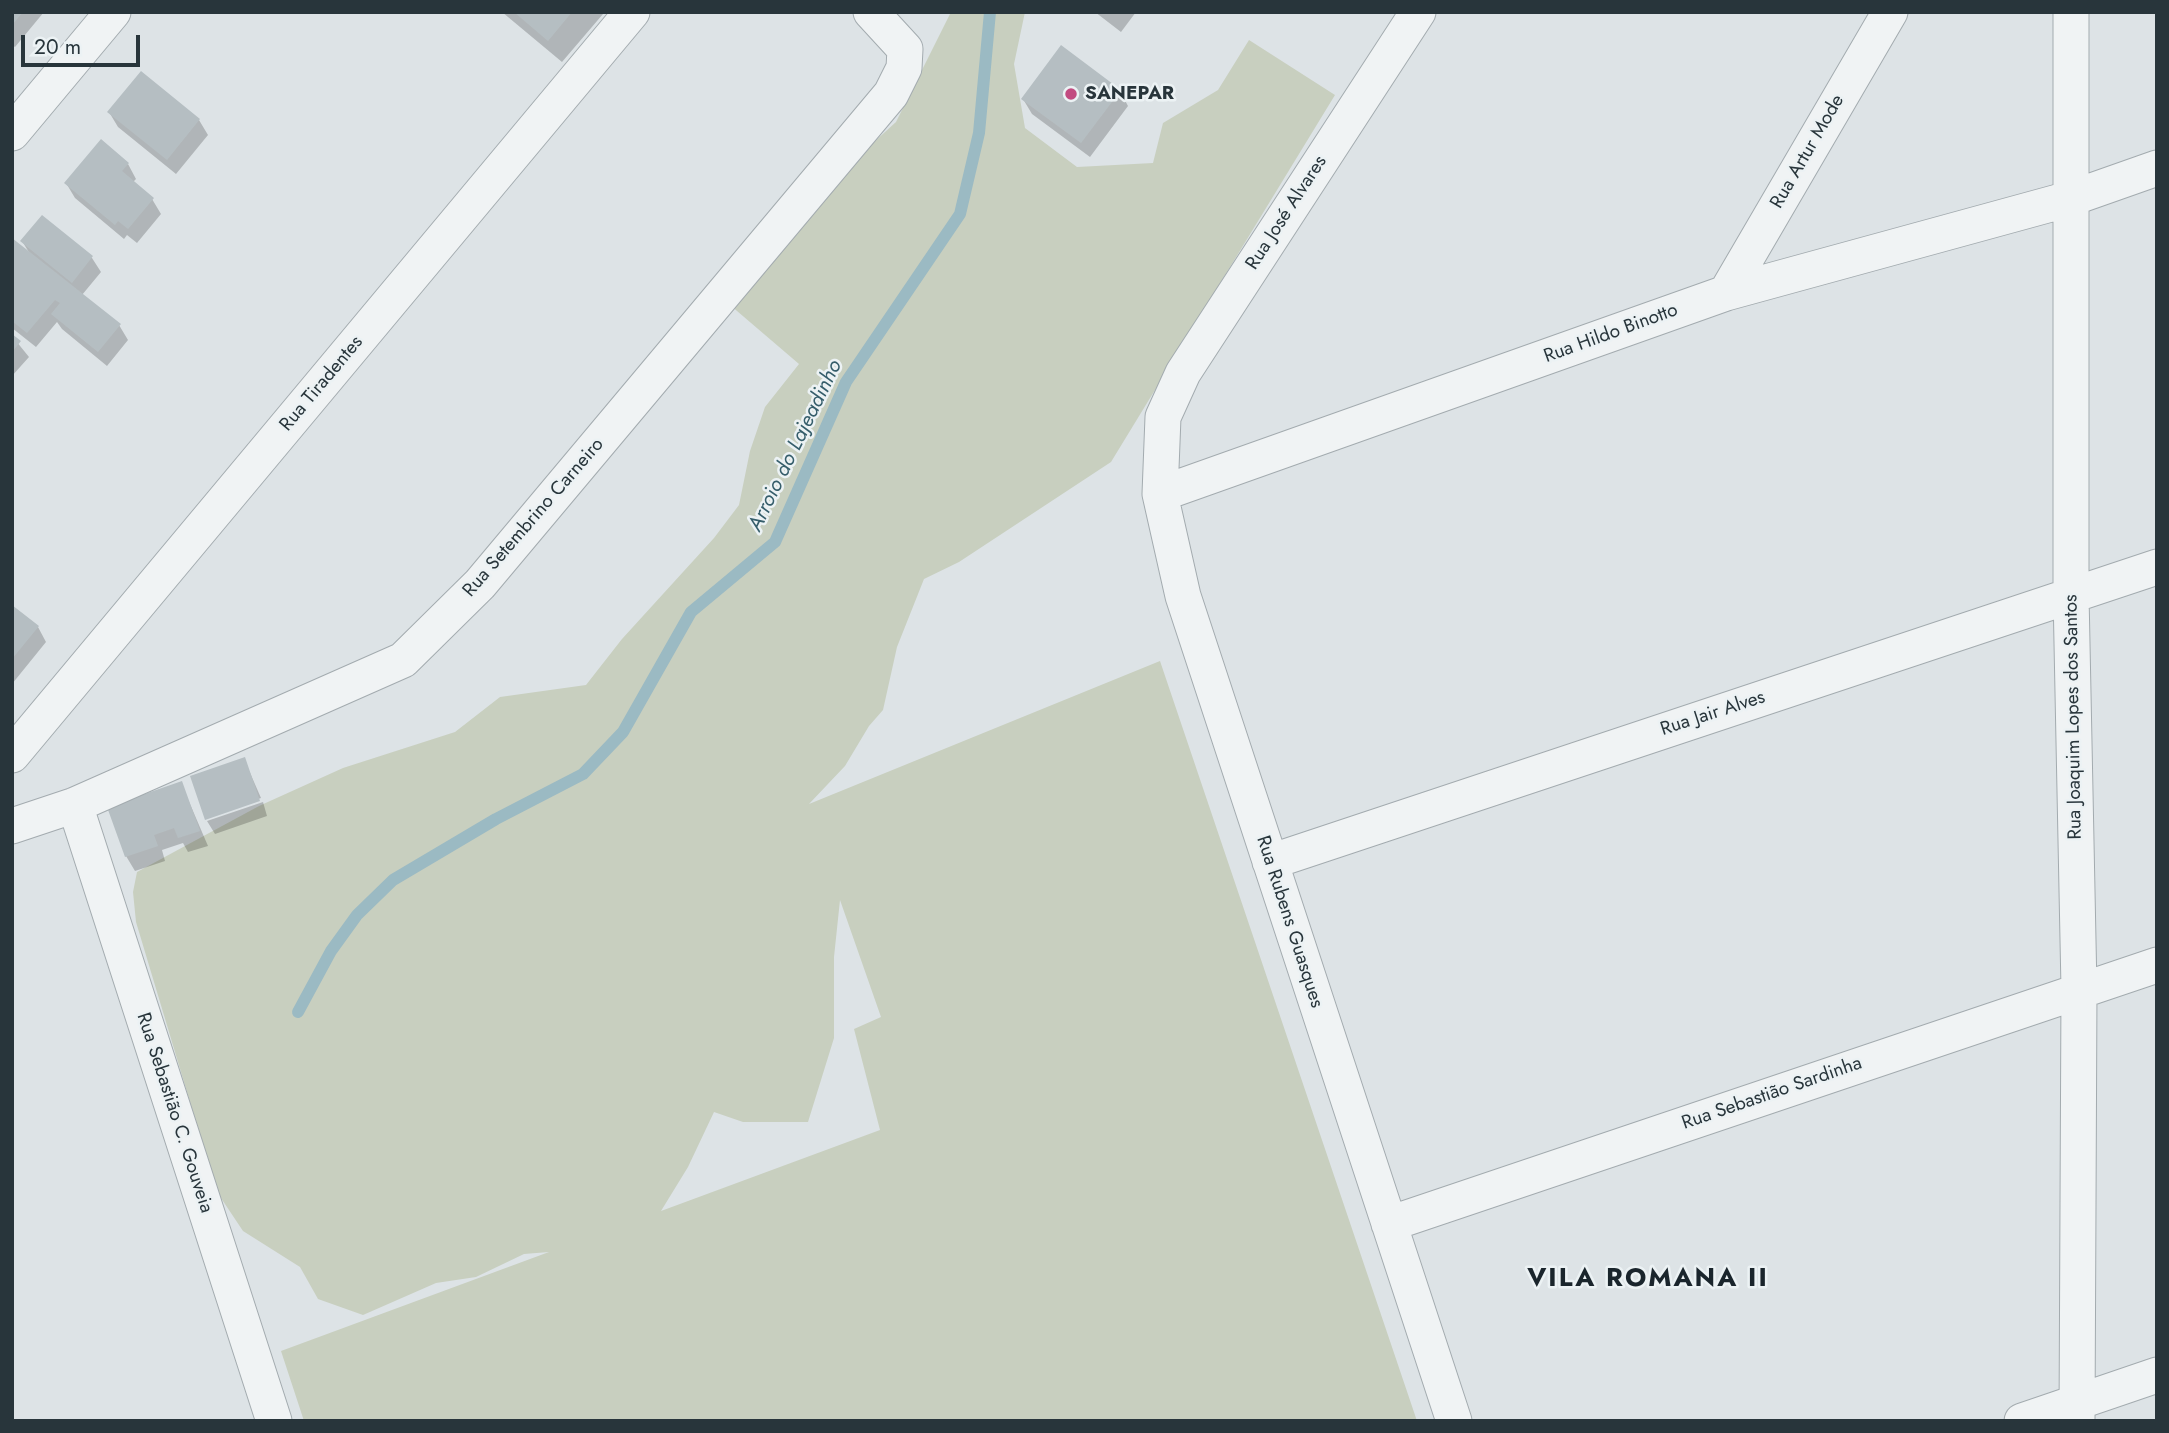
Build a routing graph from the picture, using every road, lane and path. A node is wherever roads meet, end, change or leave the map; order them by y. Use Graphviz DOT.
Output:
graph roads {
  1 [pos="113,12"];
  2 [pos="632,12"];
  3 [pos="870,12"];
  4 [pos="1418,12"];
  5 [pos="1890,12"];
  6 [pos="2071,12"];
  7 [pos="12,133"];
  8 [pos="2157,168"];
  9 [pos="2069,199"];
  10 [pos="1726,293"];
  11 [pos="1163,416"];
  12 [pos="1160,494"];
  13 [pos="2157,567"];
  14 [pos="2071,594"];
  15 [pos="12,755"];
  16 [pos="75,805"];
  17 [pos="12,826"];
  18 [pos="1270,862"];
  19 [pos="2157,965"];
  20 [pos="2079,989"];
  21 [pos="1389,1224"];
  22 [pos="2157,1376"];
  23 [pos="2077,1412"];
  24 [pos="274,1421"];
  25 [pos="1454,1421"];
  26 [pos="2022,1421"];
  1 -- 7 [label="street"];
  2 -- 15 [label="street, Rua Tiradentes"];
  3 -- 16 [label="street, Rua Setembrino Carneiro"];
  4 -- 11 [label="street, Rua José Alvares"];
  5 -- 10 [label="street, Rua Artur Mode"];
  6 -- 9 [label="street, Rua Joaquim Lopes dos Santos"];
  8 -- 9 [label="street, Rua Hildo Binotto"];
  9 -- 10 [label="street, Rua Hildo Binotto"];
  9 -- 14 [label="street, Rua Joaquim Lopes dos Santos"];
  10 -- 12 [label="street, Rua Hildo Binotto"];
  11 -- 12 [label="street, Rua Rubens Guasques"];
  12 -- 18 [label="street, Rua Rubens Guasques"];
  13 -- 14 [label="street, Rua Jair Alves"];
  14 -- 18 [label="street, Rua Jair Alves"];
  14 -- 20 [label="street, Rua Joaquim Lopes dos Santos"];
  16 -- 17 [label="street, Rua Setembrino Carneiro"];
  16 -- 24 [label="street, Rua Sebastião C. Gouveia"];
  18 -- 21 [label="street, Rua Rubens Guasques"];
  19 -- 20 [label="street, Rua Sebastião Sardinha"];
  20 -- 21 [label="street, Rua Sebastião Sardinha"];
  20 -- 23 [label="street, Rua Joaquim Lopes dos Santos"];
  21 -- 25 [label="street, Rua Rubens Guasques"];
  22 -- 23 [label="street"];
  23 -- 26 [label="street"];
}
